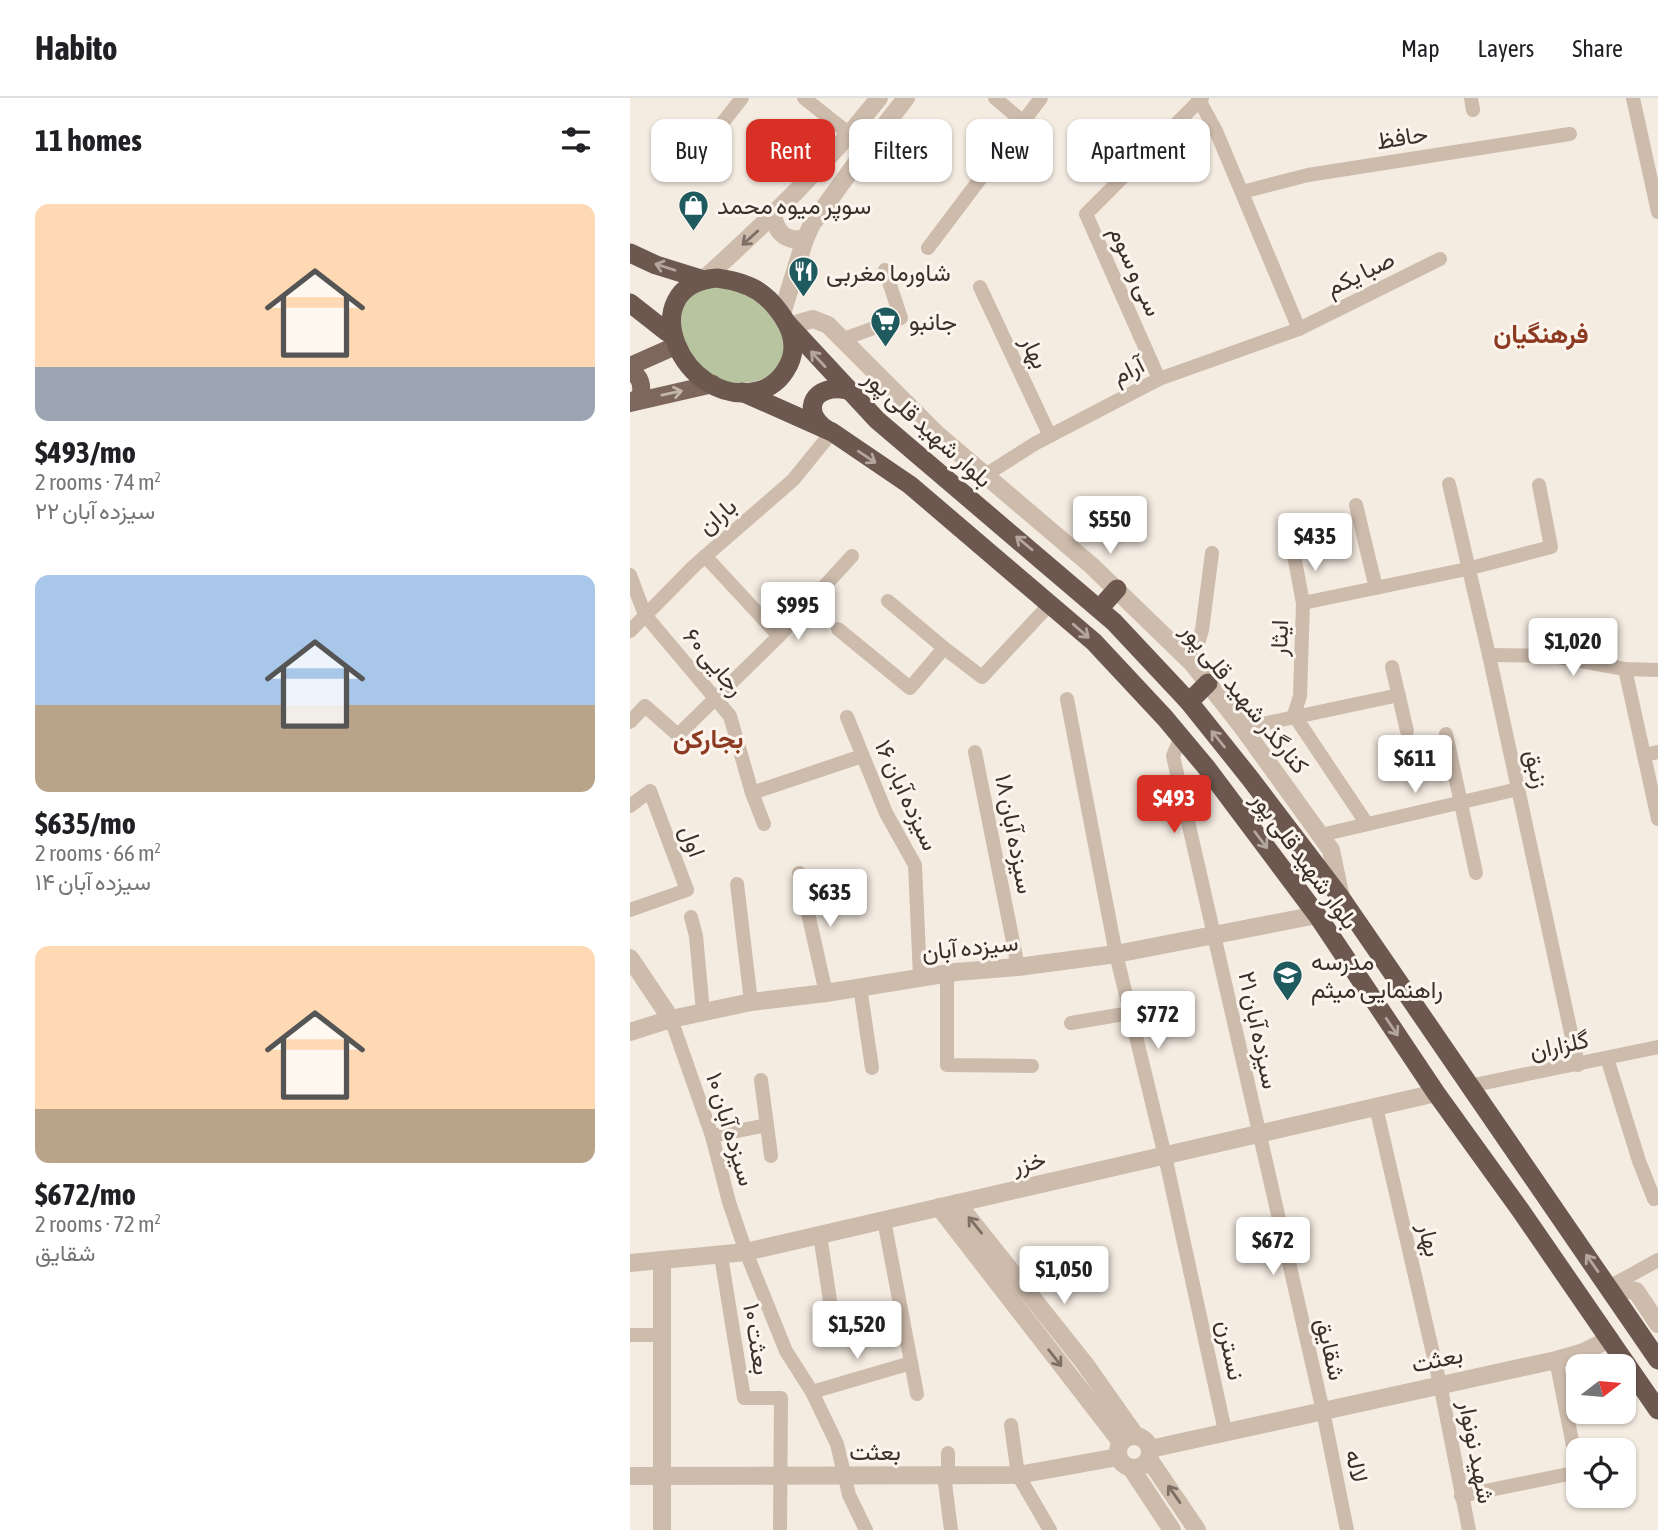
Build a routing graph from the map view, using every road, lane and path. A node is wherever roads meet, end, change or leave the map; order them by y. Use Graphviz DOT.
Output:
graph roads {
  1 [pos="742,98"];
  2 [pos="804,98"];
  3 [pos="879,98"];
  4 [pos="906,98"];
  5 [pos="995,98"];
  6 [pos="1041,98"];
  7 [pos="1199,98"];
  8 [pos="1633,98"];
  9 [pos="726,119"];
  10 [pos="863,119"];
  11 [pos="890,119"];
  12 [pos="1020,119"];
  13 [pos="1024,119"];
  14 [pos="849,134"];
  15 [pos="1570,134"];
  16 [pos="849,136"];
  17 [pos="849,173"];
  18 [pos="977,182"];
  19 [pos="1242,192"];
  20 [pos="1658,212"];
  21 [pos="773,216"];
  22 [pos="805,239"];
  23 [pos="928,248"];
  24 [pos="630,253"];
  25 [pos="1440,259"];
  26 [pos="885,270"];
  27 [pos="703,279"];
  28 [pos="980,287"];
  29 [pos="630,303"];
  30 [pos="785,322"];
  31 [pos="1299,329"];
  32 [pos="670,339"];
  33 [pos="841,340"];
  34 [pos="630,369"];
  35 [pos="1159,379"];
  36 [pos="713,384"];
  37 [pos="848,390"];
  38 [pos="742,392"];
  39 [pos="631,402"];
  40 [pos="830,432"];
  41 [pos="1050,436"];
  42 [pos="987,474"];
  43 [pos="1449,484"];
  44 [pos="1539,485"];
  45 [pos="1356,505"];
  46 [pos="1293,550"];
  47 [pos="1212,553"];
  48 [pos="705,556"];
  49 [pos="852,556"];
  50 [pos="1467,569"];
  51 [pos="630,575"];
  52 [pos="1376,588"];
  53 [pos="1117,589"];
  54 [pos="888,601"];
  55 [pos="1303,603"];
  56 [pos="1050,604"];
  57 [pos="1099,609"];
  58 [pos="645,615"];
  59 [pos="838,629"];
  60 [pos="630,631"];
  61 [pos="779,636"];
  62 [pos="944,648"];
  63 [pos="1489,655"];
  64 [pos="1192,663"];
  65 [pos="1392,667"];
  66 [pos="1625,669"];
  67 [pos="1658,670"];
  68 [pos="1208,683"];
  69 [pos="1399,695"];
  70 [pos="713,698"];
  71 [pos="1067,699"];
  72 [pos="1189,702"];
  73 [pos="1294,715"];
  74 [pos="847,717"];
  75 [pos="630,722"];
  76 [pos="1243,728"];
  77 [pos="1407,731"];
  78 [pos="1446,734"];
  79 [pos="1181,737"];
  80 [pos="975,752"];
  81 [pos="1651,753"];
  82 [pos="862,756"];
  83 [pos="1518,789"];
  84 [pos="752,793"];
  85 [pos="1461,802"];
  86 [pos="630,806"];
  87 [pos="1658,819"];
  88 [pos="764,824"];
  89 [pos="1367,824"];
  90 [pos="1321,835"];
  91 [pos="799,873"];
  92 [pos="1476,873"];
  93 [pos="737,884"];
  94 [pos="1340,898"];
  95 [pos="630,910"];
  96 [pos="1317,915"];
  97 [pos="691,917"];
  98 [pos="1216,936"];
  99 [pos="1116,954"];
  100 [pos="630,958"];
  101 [pos="1018,967"];
  102 [pos="947,973"];
  103 [pos="920,977"];
  104 [pos="860,987"];
  105 [pos="826,993"];
  106 [pos="751,1002"];
  107 [pos="703,1012"];
  108 [pos="1130,1013"];
  109 [pos="671,1019"];
  110 [pos="1071,1023"];
  111 [pos="630,1032"];
  112 [pos="1658,1047"];
  113 [pos="1607,1058"];
  114 [pos="1578,1065"];
  115 [pos="1032,1066"];
  116 [pos="872,1068"];
  117 [pos="761,1080"];
  118 [pos="1469,1086"];
  119 [pos="1436,1093"];
  120 [pos="1376,1107"];
  121 [pos="767,1125"];
  122 [pos="1258,1135"];
  123 [pos="712,1136"];
  124 [pos="771,1156"];
  125 [pos="1165,1156"];
  126 [pos="1654,1199"];
  127 [pos="957,1203"];
  128 [pos="939,1208"];
  129 [pos="884,1220"];
  130 [pos="820,1235"];
  131 [pos="746,1252"];
  132 [pos="721,1256"];
  133 [pos="1658,1260"];
  134 [pos="662,1261"];
  135 [pos="630,1263"];
  136 [pos="1609,1287"];
  137 [pos="1047,1315"];
  138 [pos="1658,1324"];
  139 [pos="1031,1328"];
  140 [pos="835,1333"];
  141 [pos="630,1335"];
  142 [pos="663,1335"];
  143 [pos="1610,1339"];
  144 [pos="1556,1360"];
  145 [pos="1658,1360"];
  146 [pos="911,1363"];
  147 [pos="1440,1384"];
  148 [pos="812,1392"];
  149 [pos="917,1394"];
  150 [pos="1658,1410"];
  151 [pos="1323,1411"];
  152 [pos="1011,1425"];
  153 [pos="1225,1431"];
  154 [pos="1571,1438"];
  155 [pos="1126,1450"];
  156 [pos="948,1453"];
  157 [pos="1149,1454"];
  158 [pos="1566,1474"];
  159 [pos="946,1475"];
  160 [pos="1018,1475"];
  161 [pos="630,1476"];
  162 [pos="663,1476"];
  163 [pos="780,1476"];
  164 [pos="845,1476"];
  165 [pos="1461,1496"];
  166 [pos="662,1530"];
  167 [pos="780,1530"];
  168 [pos="866,1530"];
  169 [pos="951,1530"];
  170 [pos="1050,1530"];
  171 [pos="1172,1530"];
  172 [pos="1197,1530"];
  173 [pos="1347,1530"];
  174 [pos="1469,1530"];
  1 -- 9 [label="street"];
  2 -- 14 [label="street"];
  3 -- 10 [label="street"];
  4 -- 11 [label="street"];
  5 -- 12 [label="street"];
  6 -- 13 [label="street"];
  7 -- 19 [label="street"];
  7 -- 35 [label="street, سی و سوم"];
  8 -- 20 [label="street"];
  15 -- 19 [label="street, حافظ"];
  16 -- 21 [label="street"];
  17 -- 22 [label="street"];
  18 -- 23 [label="street"];
  19 -- 31 [label="street"];
  21 -- 22 [label="street"];
  21 -- 27 [label="street, one-way"];
  22 -- 30 [label="street"];
  27 -- 24 [label="highway, one-way"];
  25 -- 31 [label="street, صبا یکم"];
  26 -- 33 [label="street"];
  27 -- 30 [label="highway"];
  27 -- 32 [label="highway"];
  28 -- 41 [label="street, بهار"];
  29 -- 32 [label="highway"];
  30 -- 33 [label="street, کنارگذر شهید قلی پور"];
  37 -- 30 [label="highway, بلوار شهید قلی پور, one-way"];
  30 -- 38 [label="highway"];
  31 -- 35 [label="street, آرام"];
  32 -- 34 [label="main road"];
  32 -- 36 [label="highway"];
  33 -- 42 [label="street, کنارگذر شهید قلی پور"];
  34 -- 39 [label="main road"];
  35 -- 41 [label="street, آرام"];
  36 -- 38 [label="highway"];
  39 -- 36 [label="main road, one-way"];
  37 -- 40 [label="highway"];
  57 -- 37 [label="highway, بلوار شهید قلی پور, one-way"];
  38 -- 40 [label="highway, بلوار شهید قلی پور"];
  40 -- 48 [label="street, باران"];
  40 -- 56 [label="highway, بلوار شهید قلی پور, one-way"];
  41 -- 42 [label="street, آرام"];
  42 -- 53 [label="street, کنارگذر شهید قلی پور"];
  43 -- 50 [label="street, زنبق"];
  44 -- 50 [label="street, ایثار"];
  45 -- 52 [label="street"];
  46 -- 55 [label="street"];
  47 -- 64 [label="street"];
  48 -- 58 [label="street, باران"];
  48 -- 61 [label="street"];
  49 -- 61 [label="street"];
  50 -- 52 [label="street, ایثار"];
  50 -- 63 [label="street, زنبق"];
  51 -- 58 [label="street, رجایی ۶۰"];
  52 -- 55 [label="street, ایثار"];
  53 -- 57 [label="highway"];
  53 -- 64 [label="street, کنارگذر شهید قلی پور"];
  54 -- 62 [label="street"];
  55 -- 73 [label="street, ایثار"];
  56 -- 62 [label="street"];
  56 -- 79 [label="highway, بلوار شهید قلی پور, one-way"];
  57 -- 72 [label="highway, بلوار شهید قلی پور"];
  58 -- 60 [label="street, باران"];
  58 -- 70 [label="street, رجایی ۶۰"];
  59 -- 62 [label="street"];
  61 -- 70 [label="street"];
  63 -- 66 [label="street"];
  63 -- 83 [label="street, زنبق"];
  64 -- 68 [label="street, کنارگذر شهید قلی پور"];
  65 -- 69 [label="street"];
  66 -- 67 [label="street"];
  66 -- 81 [label="street"];
  68 -- 72 [label="highway"];
  68 -- 76 [label="street, کنارگذر شهید قلی پور"];
  69 -- 73 [label="street"];
  69 -- 77 [label="street"];
  70 -- 75 [label="street"];
  70 -- 84 [label="street, رجایی ۶۰"];
  71 -- 99 [label="street, نسترن"];
  94 -- 72 [label="highway, بلوار شهید قلی پور, one-way"];
  73 -- 76 [label="street"];
  73 -- 89 [label="street"];
  74 -- 82 [label="street, سیزده آبان ۱۶"];
  76 -- 90 [label="street, کنارگذر شهید قلی پور"];
  78 -- 85 [label="street"];
  79 -- 96 [label="highway, بلوار شهید قلی پور, one-way"];
  79 -- 98 [label="street, سیزده آبان ۲۱"];
  80 -- 101 [label="street, سیزده آبان ۱۸"];
  81 -- 87 [label="street"];
  82 -- 84 [label="street"];
  82 -- 103 [label="street, سیزده آبان ۱۶"];
  83 -- 85 [label="street"];
  83 -- 114 [label="street, زنبق"];
  84 -- 88 [label="street, رجایی ۶۰"];
  85 -- 89 [label="street"];
  85 -- 92 [label="street"];
  86 -- 95 [label="street, اول"];
  89 -- 90 [label="street"];
  90 -- 94 [label="street, کنارگذر شهید قلی پور"];
  91 -- 105 [label="street"];
  93 -- 106 [label="street"];
  94 -- 118 [label="highway, بلوار شهید قلی پور"];
  96 -- 98 [label="street, سیزده آبان"];
  96 -- 119 [label="highway, بلوار شهید قلی پور, one-way"];
  97 -- 107 [label="street"];
  98 -- 99 [label="street, سیزده آبان"];
  98 -- 122 [label="street, سیزده آبان ۲۱"];
  99 -- 101 [label="street, سیزده آبان"];
  99 -- 108 [label="street, نسترن"];
  100 -- 109 [label="street"];
  101 -- 102 [label="street, سیزده آبان"];
  102 -- 103 [label="street, سیزده آبان"];
  102 -- 115 [label="street"];
  103 -- 104 [label="street, سیزده آبان"];
  104 -- 105 [label="street, سیزده آبان"];
  104 -- 116 [label="street"];
  105 -- 106 [label="street, سیزده آبان"];
  106 -- 107 [label="street, سیزده آبان"];
  107 -- 109 [label="street, سیزده آبان"];
  108 -- 110 [label="street"];
  108 -- 125 [label="street, نسترن"];
  109 -- 111 [label="street, سیزده آبان"];
  109 -- 123 [label="street, سیزده آبان ‍۱۰"];
  112 -- 113 [label="street, گلزاران"];
  113 -- 114 [label="street, گلزاران"];
  113 -- 126 [label="street"];
  114 -- 118 [label="street, گلزاران"];
  117 -- 121 [label="street"];
  136 -- 118 [label="highway, بلوار شهید قلی پور, one-way"];
  119 -- 120 [label="street, خزر"];
  119 -- 143 [label="highway, بلوار شهید قلی پور"];
  120 -- 122 [label="street, خزر"];
  120 -- 147 [label="street, بهار"];
  121 -- 123 [label="street"];
  121 -- 124 [label="street"];
  122 -- 125 [label="street, خزر"];
  122 -- 151 [label="street, شقایق"];
  123 -- 131 [label="street, سیزده آبان ‍۱۰"];
  125 -- 127 [label="street, خزر"];
  125 -- 153 [label="street, نسترن"];
  127 -- 128 [label="street, خزر"];
  137 -- 127 [label="street, one-way"];
  128 -- 129 [label="street, خزر"];
  128 -- 139 [label="street"];
  129 -- 130 [label="street, خزر"];
  129 -- 146 [label="street"];
  130 -- 131 [label="street, خزر"];
  130 -- 140 [label="street"];
  131 -- 132 [label="street, خزر"];
  131 -- 148 [label="street, سیزده آبان ‍۱۰"];
  132 -- 134 [label="street, خزر"];
  132 -- 163 [label="street, بعثت ۱۰"];
  133 -- 136 [label="street"];
  134 -- 135 [label="street, خزر"];
  134 -- 142 [label="street"];
  136 -- 138 [label="street"];
  136 -- 145 [label="highway, بلوار شهید قلی پور"];
  137 -- 139 [label="street"];
  137 -- 155 [label="street"];
  139 -- 155 [label="street, one-way"];
  141 -- 142 [label="street"];
  142 -- 162 [label="street"];
  143 -- 144 [label="street, بعثت"];
  143 -- 150 [label="highway, بلوار شهید قلی پور"];
  144 -- 147 [label="street, بعثت"];
  144 -- 154 [label="street"];
  146 -- 148 [label="street"];
  146 -- 149 [label="street"];
  147 -- 151 [label="street, بعثت"];
  147 -- 165 [label="street, شهید نونوار"];
  148 -- 164 [label="street, سیزده آبان ‍۱۰"];
  151 -- 153 [label="street, بعثت"];
  151 -- 173 [label="street, لاله"];
  152 -- 160 [label="street"];
  153 -- 157 [label="street, بعثت"];
  155 -- 157 [label="street, بعثت"];
  155 -- 157 [label="street"];
  155 -- 160 [label="street, بعثت"];
  155 -- 171 [label="street"];
  156 -- 159 [label="street"];
  172 -- 157 [label="street, one-way"];
  158 -- 165 [label="street"];
  159 -- 160 [label="street, بعثت"];
  159 -- 164 [label="street, بعثت"];
  159 -- 169 [label="street"];
  160 -- 170 [label="street"];
  161 -- 162 [label="street, بعثت"];
  162 -- 163 [label="street, بعثت"];
  162 -- 166 [label="street"];
  163 -- 164 [label="street, بعثت"];
  163 -- 167 [label="street"];
  164 -- 168 [label="street, سیزده آبان ‍۱۰"];
  165 -- 174 [label="street, شهید نونوار"];
}
